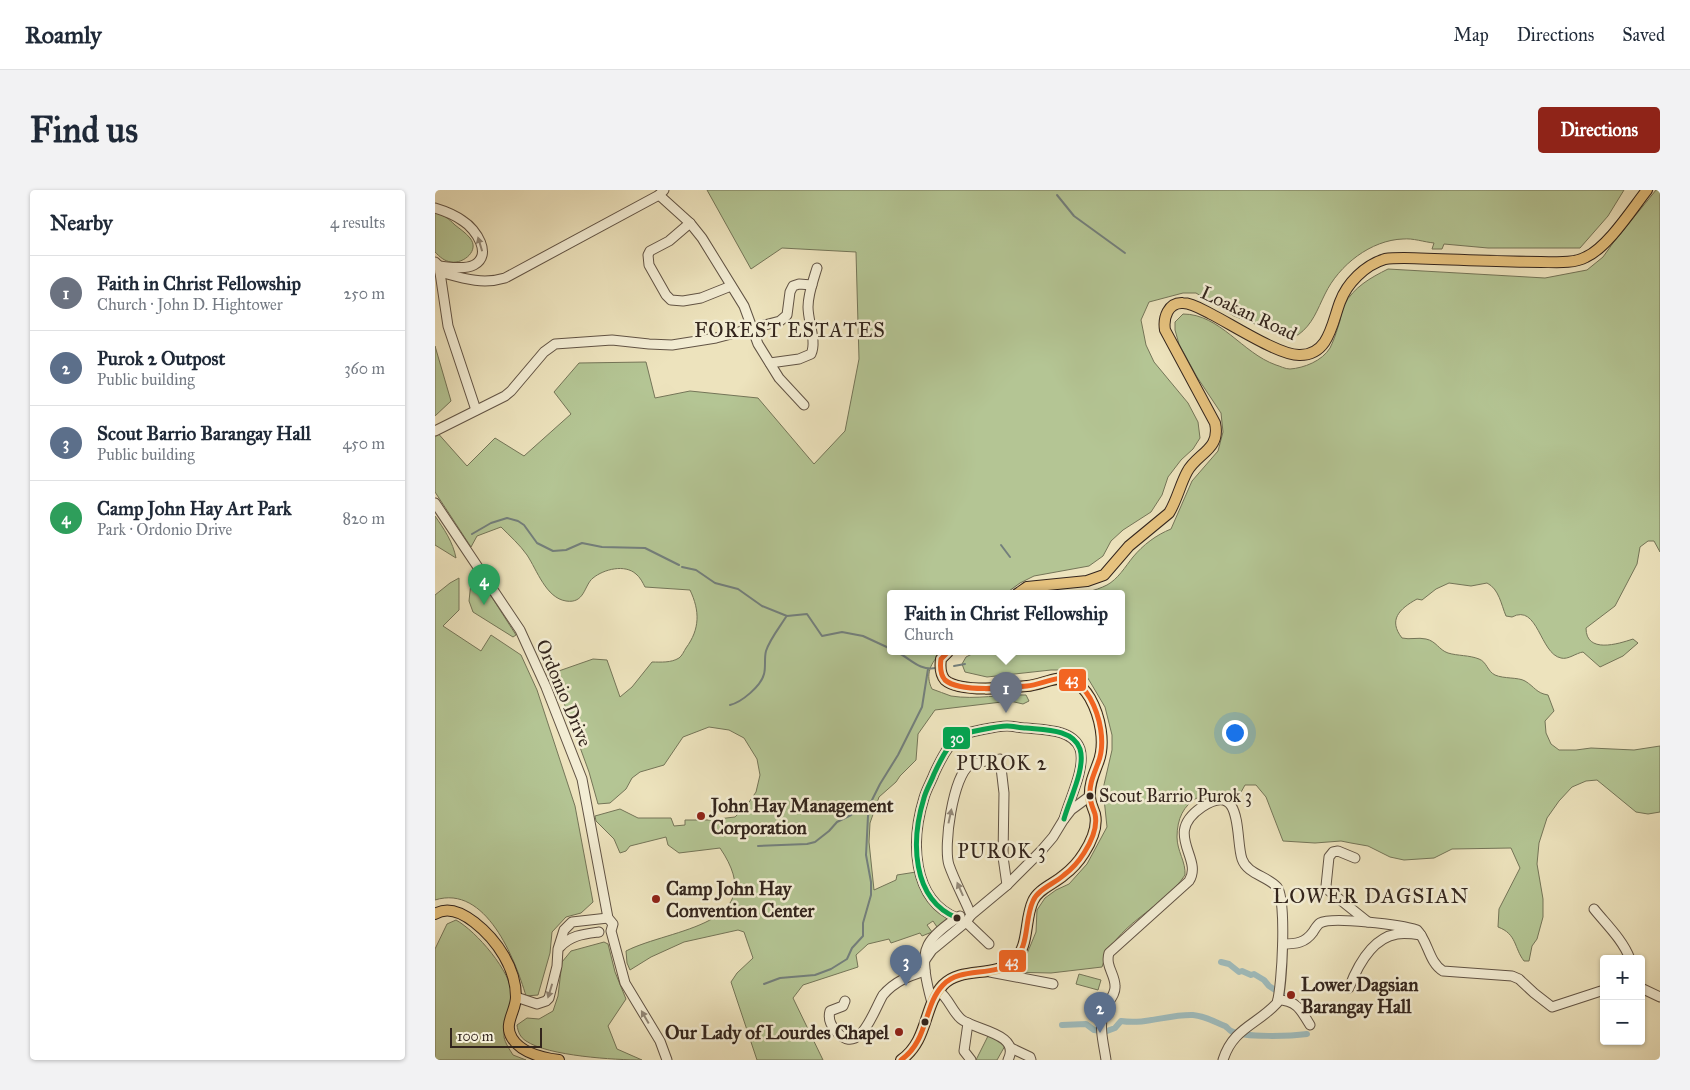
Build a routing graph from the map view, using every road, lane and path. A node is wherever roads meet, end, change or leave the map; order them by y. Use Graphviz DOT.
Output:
graph roads {
  1 [pos="1647,190"];
  2 [pos="662,192"];
  3 [pos="435,208"];
  4 [pos="690,223"];
  5 [pos="438,267"];
  6 [pos="817,268"];
  7 [pos="812,285"];
  8 [pos="731,286"];
  9 [pos="751,330"];
  10 [pos="770,363"];
  11 [pos="804,405"];
  12 [pos="476,410"];
  13 [pos="435,432"];
  14 [pos="435,503"];
  15 [pos="1023,590"];
  16 [pos="944,655"];
  17 [pos="1090,796"];
  18 [pos="1064,819"];
  19 [pos="1355,858"];
  20 [pos="1007,885"];
  21 [pos="1594,909"];
  22 [pos="435,914"];
  23 [pos="608,918"];
  24 [pos="957,918"];
  25 [pos="969,918"];
  26 [pos="599,920"];
  27 [pos="1368,922"];
  28 [pos="599,932"];
  29 [pos="611,932"];
  30 [pos="1421,935"];
  31 [pos="989,944"];
  32 [pos="1283,944"];
  33 [pos="558,949"];
  34 [pos="1629,955"];
  35 [pos="925,960"];
  36 [pos="925,971"];
  37 [pos="988,972"];
  38 [pos="1053,984"];
  39 [pos="1349,988"];
  40 [pos="1645,990"];
  41 [pos="939,991"];
  42 [pos="1600,991"];
  43 [pos="516,997"];
  44 [pos="1660,997"];
  45 [pos="1278,1000"];
  46 [pos="845,1001"];
  47 [pos="932,1003"];
  48 [pos="968,1023"];
  49 [pos="1309,1025"];
  50 [pos="1011,1048"];
  51 [pos="559,1060"];
  52 [pos="667,1060"];
  53 [pos="901,1060"];
  54 [pos="971,1060"];
  55 [pos="1008,1060"];
  56 [pos="1031,1060"];
  57 [pos="1106,1060"];
  58 [pos="1223,1060"];
  1 -- 15 [label="main road, Loakan Road"];
  2 -- 4 [label="street"];
  2 -- 5 [label="street"];
  5 -- 3 [label="street, one-way"];
  4 -- 8 [label="street"];
  4 -- 8 [label="street"];
  5 -- 12 [label="street"];
  6 -- 7 [label="street"];
  7 -- 9 [label="street"];
  7 -- 10 [label="street"];
  8 -- 9 [label="street"];
  9 -- 10 [label="street"];
  9 -- 12 [label="street"];
  10 -- 11 [label="street"];
  12 -- 13 [label="street"];
  14 -- 23 [label="street, Ordonio Drive"];
  16 -- 17 [label="main road"];
  17 -- 18 [label="street"];
  17 -- 37 [label="main road"];
  18 -- 20 [label="street"];
  18 -- 24 [label="street"];
  19 -- 27 [label="street"];
  20 -- 25 [label="street"];
  25 -- 20 [label="street, one-way"];
  21 -- 34 [label="street"];
  22 -- 43 [label="main road"];
  23 -- 26 [label="street"];
  23 -- 29 [label="street, Ordonio Drive"];
  24 -- 25 [label="street"];
  24 -- 35 [label="street"];
  25 -- 31 [label="street"];
  25 -- 35 [label="street"];
  26 -- 28 [label="street"];
  26 -- 33 [label="street"];
  27 -- 30 [label="street"];
  27 -- 32 [label="street"];
  28 -- 29 [label="street"];
  28 -- 33 [label="street"];
  52 -- 29 [label="street, Ordonio Drive, one-way"];
  30 -- 39 [label="street"];
  30 -- 42 [label="street"];
  32 -- 45 [label="street"];
  32 -- 57 [label="street"];
  33 -- 43 [label="street, one-way"];
  35 -- 36 [label="street"];
  36 -- 46 [label="street"];
  36 -- 47 [label="street"];
  37 -- 38 [label="street"];
  37 -- 41 [label="main road"];
  40 -- 44 [label="street"];
  41 -- 47 [label="main road"];
  41 -- 48 [label="street"];
  43 -- 51 [label="main road"];
  45 -- 49 [label="street"];
  45 -- 58 [label="street"];
  47 -- 53 [label="main road"];
  48 -- 50 [label="street"];
  48 -- 54 [label="street"];
  50 -- 55 [label="street"];
  50 -- 56 [label="street"];
}
